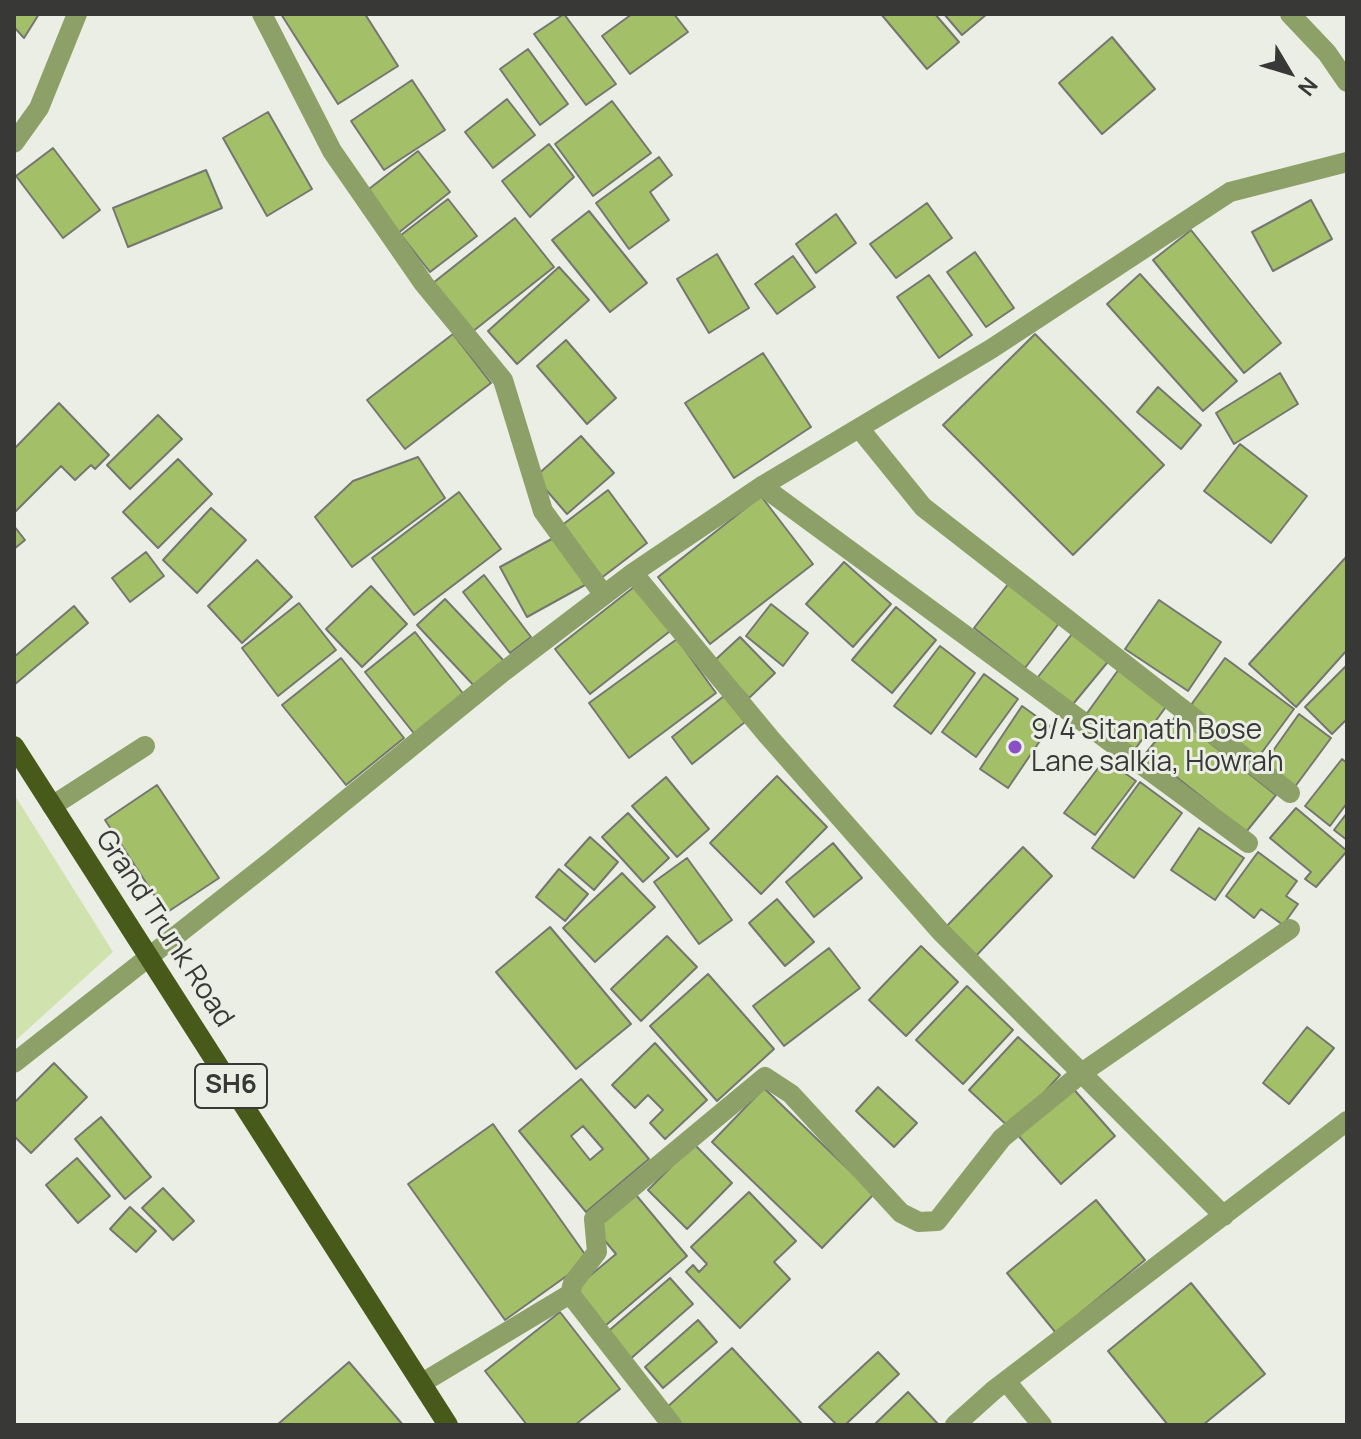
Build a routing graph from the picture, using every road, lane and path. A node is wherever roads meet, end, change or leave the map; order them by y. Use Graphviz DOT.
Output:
graph roads {
  1 [pos="77,14"];
  2 [pos="262,14"];
  3 [pos="1290,14"];
  4 [pos="1347,82"];
  5 [pos="14,143"];
  6 [pos="1347,162"];
  7 [pos="859,428"];
  8 [pos="762,486"];
  9 [pos="633,573"];
  10 [pos="604,595"];
  11 [pos="14,746"];
  12 [pos="145,746"];
  13 [pos="1290,793"];
  14 [pos="52,806"];
  15 [pos="1248,843"];
  16 [pos="1290,929"];
  17 [pos="149,957"];
  18 [pos="14,1063"];
  19 [pos="1083,1072"];
  20 [pos="1347,1121"];
  21 [pos="1224,1216"];
  22 [pos="570,1294"];
  23 [pos="1006,1381"];
  24 [pos="422,1383"];
  25 [pos="448,1425"];
  26 [pos="672,1425"];
  27 [pos="955,1425"];
  28 [pos="1042,1425"];
  1 -- 5 [label="street"];
  2 -- 10 [label="street"];
  3 -- 4 [label="street"];
  6 -- 7 [label="street"];
  7 -- 8 [label="street"];
  7 -- 13 [label="street"];
  8 -- 9 [label="street"];
  8 -- 15 [label="street"];
  9 -- 10 [label="street"];
  9 -- 19 [label="street"];
  10 -- 17 [label="street"];
  11 -- 14 [label="main road, Grand Trunk Road / SH6"];
  12 -- 14 [label="street"];
  14 -- 17 [label="main road, Grand Trunk Road / SH6"];
  16 -- 19 [label="street"];
  17 -- 18 [label="street"];
  17 -- 24 [label="main road, Grand Trunk Road / SH6"];
  19 -- 21 [label="street"];
  19 -- 22 [label="street"];
  20 -- 21 [label="street"];
  21 -- 23 [label="street"];
  22 -- 24 [label="street"];
  22 -- 26 [label="street"];
  23 -- 27 [label="street"];
  23 -- 28 [label="street"];
  24 -- 25 [label="main road, Grand Trunk Road / SH6"];
}
